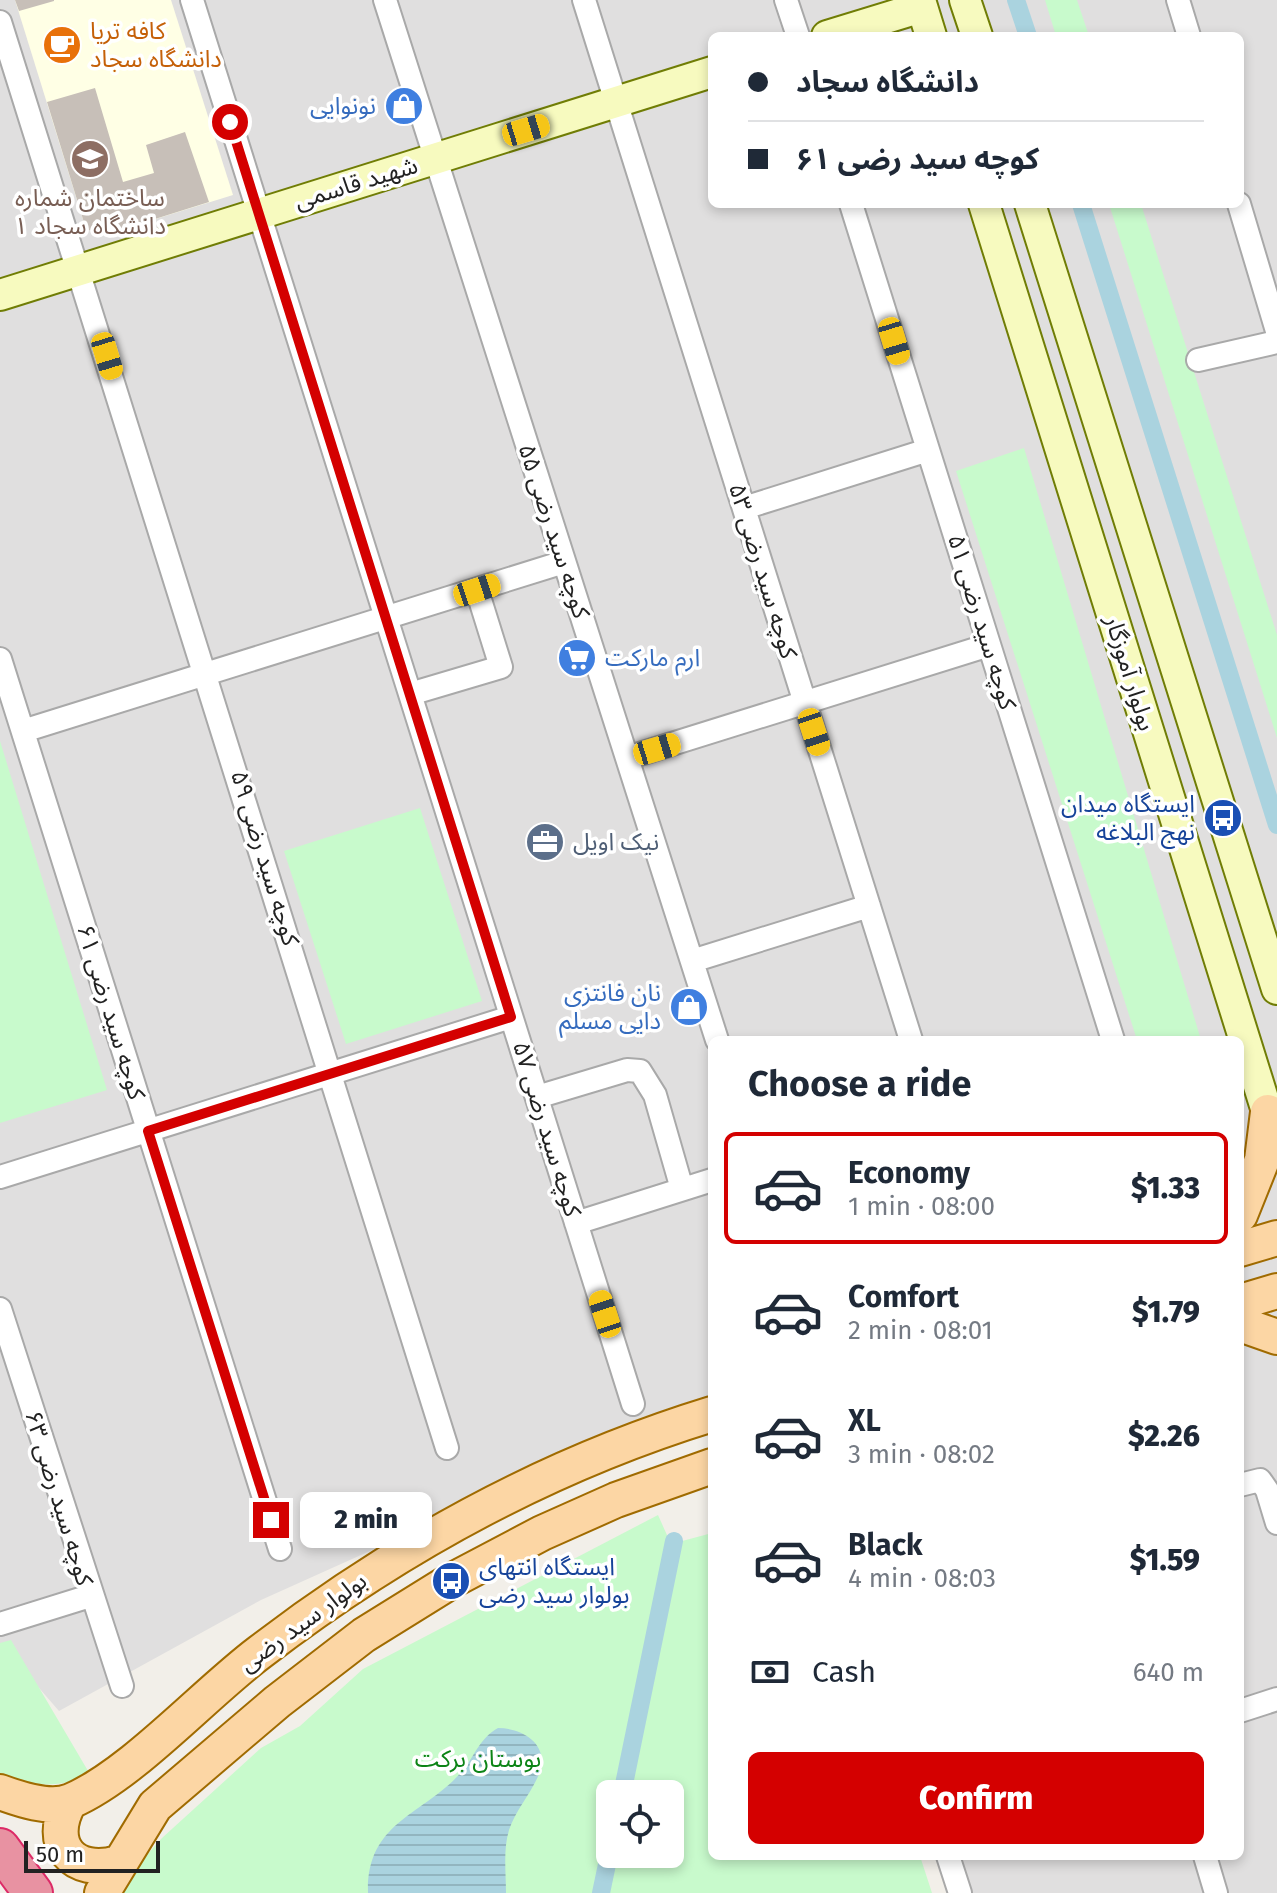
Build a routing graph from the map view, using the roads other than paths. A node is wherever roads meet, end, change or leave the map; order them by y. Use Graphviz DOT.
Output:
graph roads {
  1 [pos="192,0"];
  2 [pos="385,0"];
  3 [pos="584,0"];
  4 [pos="786,0"];
  5 [pos="965,0"];
  6 [pos="1178,0"];
  7 [pos="921,3"];
  8 [pos="0,22"];
  9 [pos="797,32"];
  10 [pos="838,32"];
  11 [pos="930,32"];
  12 [pos="976,32"];
  13 [pos="1188,32"];
  14 [pos="708,73"];
  15 [pos="616,102"];
  16 [pos="436,158"];
  17 [pos="852,208"];
  18 [pos="985,208"];
  19 [pos="1031,208"];
  20 [pos="1240,208"];
  21 [pos="259,214"];
  22 [pos="80,270"];
  23 [pos="0,295"];
  24 [pos="1277,331"];
  25 [pos="1277,342"];
  26 [pos="1198,360"];
  27 [pos="928,450"];
  28 [pos="744,508"];
  29 [pos="564,562"];
  30 [pos="477,590"];
  31 [pos="386,618"];
  32 [pos="989,645"];
  33 [pos="0,659"];
  34 [pos="206,673"];
  35 [pos="410,694"];
  36 [pos="805,703"];
  37 [pos="23,731"];
  38 [pos="627,758"];
  39 [pos="869,906"];
  40 [pos="692,961"];
  41 [pos="1277,989"];
  42 [pos="511,1017"];
  43 [pos="716,1036"];
  44 [pos="910,1036"];
  45 [pos="1112,1036"];
  46 [pos="1244,1036"];
  47 [pos="1244,1037"];
  48 [pos="332,1073"];
  49 [pos="537,1097"];
  50 [pos="1272,1127"];
  51 [pos="148,1131"];
  52 [pos="0,1177"];
  53 [pos="708,1181"];
  54 [pos="682,1189"];
  55 [pos="1244,1205"];
  56 [pos="576,1223"];
  57 [pos="1277,1238"];
  58 [pos="1244,1248"];
  59 [pos="1277,1291"];
  60 [pos="1244,1301"];
  61 [pos="0,1309"];
  62 [pos="1244,1325"];
  63 [pos="1277,1337"];
  64 [pos="633,1404"];
  65 [pos="708,1415"];
  66 [pos="447,1448"];
  67 [pos="708,1467"];
  68 [pos="1250,1482"];
  69 [pos="1277,1523"];
  70 [pos="280,1549"];
  71 [pos="90,1596"];
  72 [pos="0,1624"];
  73 [pos="122,1686"];
  74 [pos="1277,1699"];
  75 [pos="1244,1710"];
  76 [pos="0,1792"];
  77 [pos="69,1803"];
  78 [pos="0,1848"];
  79 [pos="949,1860"];
  80 [pos="1206,1860"];
  81 [pos="118,1863"];
  82 [pos="33,1893"];
  83 [pos="102,1893"];
  84 [pos="960,1893"];
  85 [pos="1216,1893"];
  1 -- 21 [label="street, کوچه سید رضی ۵۷"];
  2 -- 16 [label="street, کوچه سید رضی ۵۵"];
  3 -- 15 [label="street, کوچه سید رضی ۵۳"];
  4 -- 9 [label="street"];
  5 -- 12 [label="main road"];
  6 -- 13 [label="street"];
  7 -- 10 [label="main road"];
  7 -- 11 [label="main road"];
  8 -- 22 [label="street, کوچه سید رضی ۵۹"];
  14 -- 15 [label="main road, شهید قاسمی"];
  15 -- 16 [label="main road, شهید قاسمی"];
  15 -- 28 [label="street, کوچه سید رضی ۵۳"];
  16 -- 21 [label="main road, شهید قاسمی"];
  16 -- 29 [label="street, کوچه سید رضی ۵۵"];
  17 -- 27 [label="street, کوچه سید رضی ۵۱"];
  18 -- 46 [label="main road, بولوار آموزگار"];
  19 -- 41 [label="main road, بولوار آموزگار"];
  20 -- 24 [label="street"];
  21 -- 22 [label="main road, شهید قاسمی"];
  21 -- 31 [label="street, کوچه سید رضی ۵۷"];
  22 -- 23 [label="main road, شهید قاسمی"];
  22 -- 34 [label="street, کوچه سید رضی ۵۹"];
  25 -- 26 [label="street"];
  27 -- 28 [label="street"];
  27 -- 32 [label="street, کوچه سید رضی ۵۱"];
  28 -- 36 [label="street, کوچه سید رضی ۵۳"];
  29 -- 30 [label="street"];
  29 -- 38 [label="street, کوچه سید رضی ۵۵"];
  30 -- 31 [label="street"];
  30 -- 35 [label="street"];
  31 -- 34 [label="street"];
  31 -- 35 [label="street, کوچه سید رضی ۵۷"];
  32 -- 36 [label="street"];
  32 -- 45 [label="street, کوچه سید رضی ۵۱"];
  33 -- 37 [label="street, کوچه سید رضی ۶۱"];
  34 -- 37 [label="street"];
  34 -- 48 [label="street, کوچه سید رضی ۵۹"];
  35 -- 42 [label="street, کوچه سید رضی ۵۷"];
  36 -- 38 [label="street"];
  36 -- 39 [label="street, کوچه سید رضی ۵۳"];
  37 -- 51 [label="street, کوچه سید رضی ۶۱"];
  38 -- 40 [label="street, کوچه سید رضی ۵۵"];
  39 -- 40 [label="street"];
  39 -- 44 [label="street, کوچه سید رضی ۵۳"];
  40 -- 43 [label="street, کوچه سید رضی ۵۵"];
  42 -- 48 [label="street"];
  42 -- 49 [label="street, کوچه سید رضی ۵۷"];
  47 -- 50 [label="main road, بولوار آموزگار"];
  48 -- 51 [label="street"];
  48 -- 66 [label="street, کوچه سید رضی ۵۹"];
  49 -- 54 [label="street"];
  49 -- 56 [label="street, کوچه سید رضی ۵۷"];
  50 -- 55 [label="main road"];
  51 -- 52 [label="street"];
  51 -- 70 [label="street, کوچه سید رضی ۶۱"];
  53 -- 54 [label="street"];
  54 -- 56 [label="street"];
  56 -- 64 [label="street, کوچه سید رضی ۵۷"];
  57 -- 58 [label="main road"];
  59 -- 60 [label="main road"];
  61 -- 71 [label="street, کوچه سید رضی ۶۳"];
  62 -- 63 [label="main road"];
  65 -- 77 [label="main road, بولوار سید رضی"];
  67 -- 81 [label="main road, بولوار سید رضی"];
  68 -- 69 [label="street"];
  71 -- 72 [label="street"];
  71 -- 73 [label="street, کوچه سید رضی ۶۳"];
  74 -- 75 [label="street"];
  76 -- 77 [label="main road"];
  77 -- 81 [label="main road"];
  78 -- 82 [label="highway"];
  79 -- 84 [label="street"];
  80 -- 85 [label="street"];
  81 -- 83 [label="main road, بولوار سید رضی"];
}
